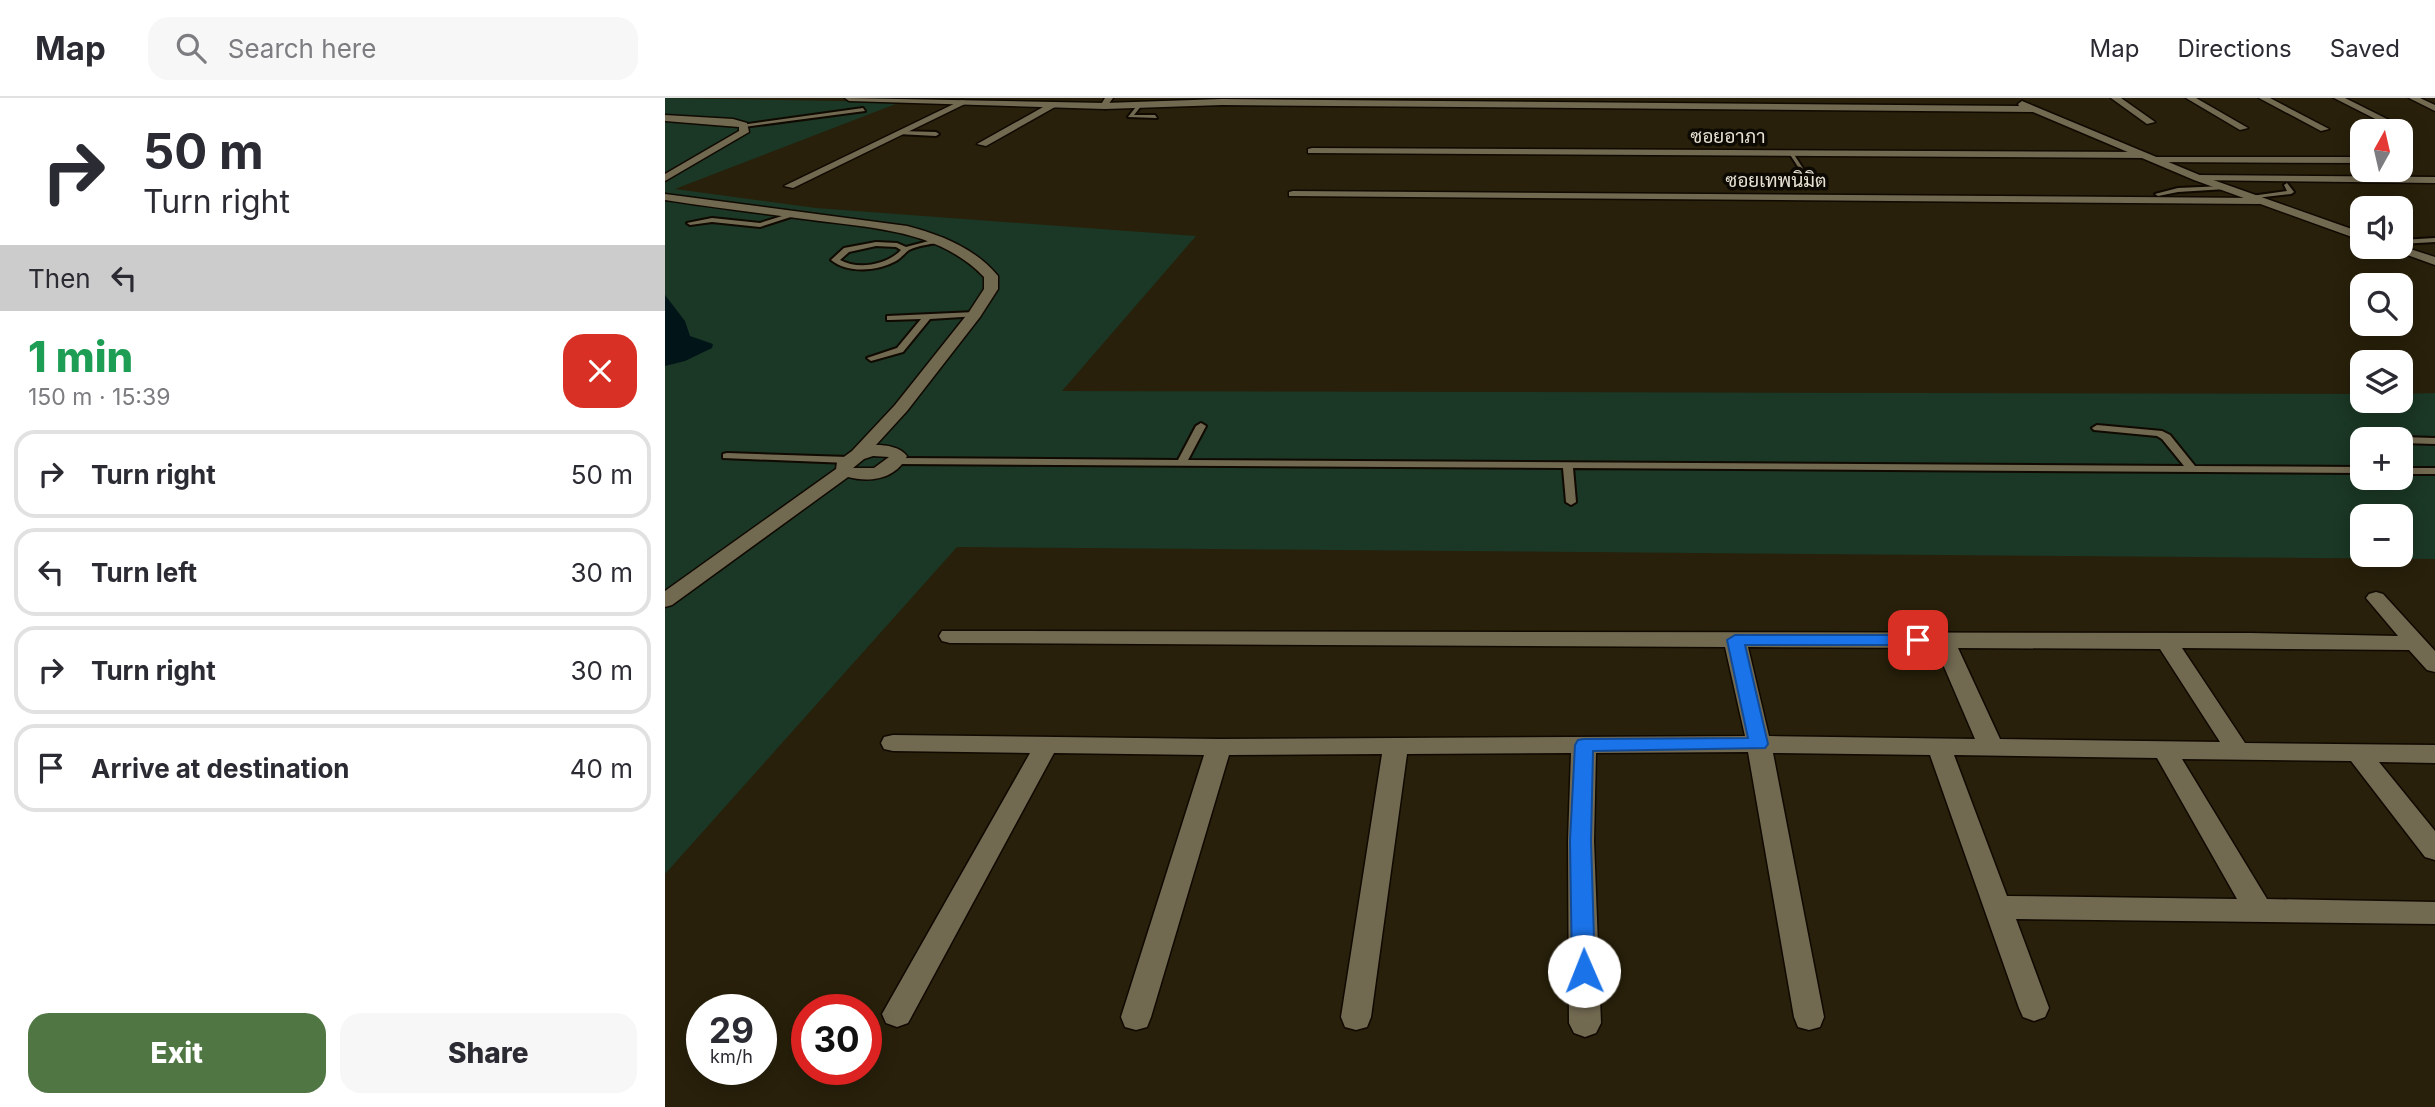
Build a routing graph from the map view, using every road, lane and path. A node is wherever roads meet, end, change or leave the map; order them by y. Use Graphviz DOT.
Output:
graph roads {
  1 [pos="849,98"];
  2 [pos="2007,98"];
  3 [pos="2115,98"];
  4 [pos="2190,98"];
  5 [pos="2263,98"];
  6 [pos="2338,98"];
  7 [pos="2413,98"];
  8 [pos="935,100"];
  9 [pos="1020,101"];
  10 [pos="965,102"];
  11 [pos="1107,102"];
  12 [pos="1052,105"];
  13 [pos="1139,105"];
  14 [pos="2435,108"];
  15 [pos="2033,109"];
  16 [pos="863,110"];
  17 [pos="1155,117"];
  18 [pos="665,118"];
  19 [pos="2381,119"];
  20 [pos="2150,121"];
  21 [pos="744,125"];
  22 [pos="2242,128"];
  23 [pos="2324,129"];
  24 [pos="901,133"];
  25 [pos="936,134"];
  26 [pos="982,144"];
  27 [pos="1312,151"];
  28 [pos="1791,153"];
  29 [pos="2143,155"];
  30 [pos="2155,160"];
  31 [pos="2350,160"];
  32 [pos="1804,172"];
  33 [pos="665,178"];
  34 [pos="2198,178"];
  35 [pos="2435,180"];
  36 [pos="2287,185"];
  37 [pos="789,186"];
  38 [pos="2224,188"];
  39 [pos="1293,194"];
  40 [pos="2158,194"];
  41 [pos="665,197"];
  42 [pos="2247,197"];
  43 [pos="2259,201"];
  44 [pos="795,214"];
  45 [pos="690,223"];
  46 [pos="2350,232"];
  47 [pos="920,233"];
  48 [pos="940,240"];
  49 [pos="2435,240"];
  50 [pos="2413,241"];
  51 [pos="890,244"];
  52 [pos="905,249"];
  53 [pos="2413,254"];
  54 [pos="2435,261"];
  55 [pos="975,314"];
  56 [pos="928,316"];
  57 [pos="890,318"];
  58 [pos="871,358"];
  59 [pos="1201,426"];
  60 [pos="2097,428"];
  61 [pos="2413,440"];
  62 [pos="2435,441"];
  63 [pos="727,456"];
  64 [pos="897,461"];
  65 [pos="850,462"];
  66 [pos="1181,464"];
  67 [pos="1568,465"];
  68 [pos="2191,468"];
  69 [pos="2350,470"];
  70 [pos="2413,471"];
  71 [pos="2435,471"];
  72 [pos="1571,502"];
  73 [pos="2376,598"];
  74 [pos="665,601"];
  75 [pos="950,636"];
  76 [pos="1735,640"];
  77 [pos="1944,640"];
  78 [pos="2167,642"];
  79 [pos="2414,643"];
  80 [pos="2435,665"];
  81 [pos="893,743"];
  82 [pos="1759,744"];
  83 [pos="1584,745"];
  84 [pos="1046,746"];
  85 [pos="1396,746"];
  86 [pos="1219,747"];
  87 [pos="1939,747"];
  88 [pos="1991,747"];
  89 [pos="2164,750"];
  90 [pos="2237,750"];
  91 [pos="2358,753"];
  92 [pos="2435,754"];
  93 [pos="2435,850"];
  94 [pos="1996,907"];
  95 [pos="2259,911"];
  96 [pos="2435,913"];
  97 [pos="2034,1008"];
  98 [pos="897,1014"];
  99 [pos="1136,1017"];
  100 [pos="1356,1017"];
  101 [pos="1809,1017"];
  102 [pos="1585,1023"];
  1 -- 8 [label="street"];
  2 -- 15 [label="street"];
  3 -- 20 [label="street"];
  4 -- 22 [label="street"];
  5 -- 23 [label="street"];
  6 -- 19 [label="street"];
  7 -- 14 [label="street"];
  8 -- 10 [label="street"];
  9 -- 10 [label="street"];
  9 -- 12 [label="street"];
  10 -- 24 [label="street"];
  11 -- 12 [label="street"];
  11 -- 13 [label="street"];
  12 -- 26 [label="street"];
  13 -- 15 [label="street"];
  13 -- 17 [label="lane"];
  15 -- 29 [label="street"];
  16 -- 21 [label="lane"];
  18 -- 21 [label="street"];
  21 -- 33 [label="street"];
  24 -- 25 [label="lane"];
  24 -- 37 [label="street"];
  27 -- 28 [label="street, ซอยอาภา"];
  28 -- 29 [label="street, ซอยอาภา"];
  28 -- 32 [label="lane"];
  29 -- 30 [label="street"];
  30 -- 31 [label="street"];
  30 -- 34 [label="street"];
  34 -- 35 [label="street"];
  34 -- 38 [label="street"];
  36 -- 42 [label="lane"];
  38 -- 40 [label="lane"];
  38 -- 42 [label="street"];
  39 -- 43 [label="street, ซอยเทพนิมิต"];
  41 -- 44 [label="street"];
  42 -- 43 [label="street"];
  43 -- 46 [label="street"];
  44 -- 45 [label="lane"];
  44 -- 47 [label="street"];
  47 -- 48 [label="street"];
  47 -- 51 [label="lane"];
  48 -- 52 [label="lane"];
  48 -- 55 [label="street"];
  49 -- 50 [label="lane"];
  51 -- 52 [label="lane"];
  51 -- 52 [label="lane"];
  53 -- 54 [label="street"];
  55 -- 56 [label="lane"];
  55 -- 65 [label="street"];
  56 -- 57 [label="lane"];
  56 -- 58 [label="lane"];
  59 -- 66 [label="lane"];
  60 -- 68 [label="lane"];
  61 -- 62 [label="lane"];
  63 -- 65 [label="lane"];
  64 -- 65 [label="street"];
  64 -- 66 [label="lane"];
  65 -- 74 [label="street"];
  66 -- 67 [label="lane"];
  67 -- 68 [label="lane"];
  67 -- 72 [label="lane"];
  68 -- 69 [label="lane"];
  70 -- 71 [label="lane"];
  73 -- 79 [label="street"];
  75 -- 76 [label="street"];
  76 -- 77 [label="street"];
  76 -- 82 [label="street"];
  77 -- 78 [label="street"];
  77 -- 88 [label="street"];
  78 -- 79 [label="street"];
  78 -- 90 [label="street"];
  79 -- 80 [label="street"];
  81 -- 84 [label="street"];
  82 -- 83 [label="street"];
  82 -- 87 [label="street"];
  82 -- 101 [label="street"];
  83 -- 85 [label="street"];
  83 -- 102 [label="street"];
  84 -- 86 [label="street"];
  84 -- 98 [label="street"];
  85 -- 86 [label="street"];
  85 -- 100 [label="street"];
  86 -- 99 [label="street"];
  87 -- 88 [label="street"];
  87 -- 94 [label="street"];
  88 -- 89 [label="street"];
  89 -- 90 [label="street"];
  89 -- 95 [label="street"];
  90 -- 91 [label="street"];
  91 -- 92 [label="street"];
  91 -- 93 [label="street"];
  94 -- 95 [label="street"];
  94 -- 97 [label="street"];
  95 -- 96 [label="street"];
}
